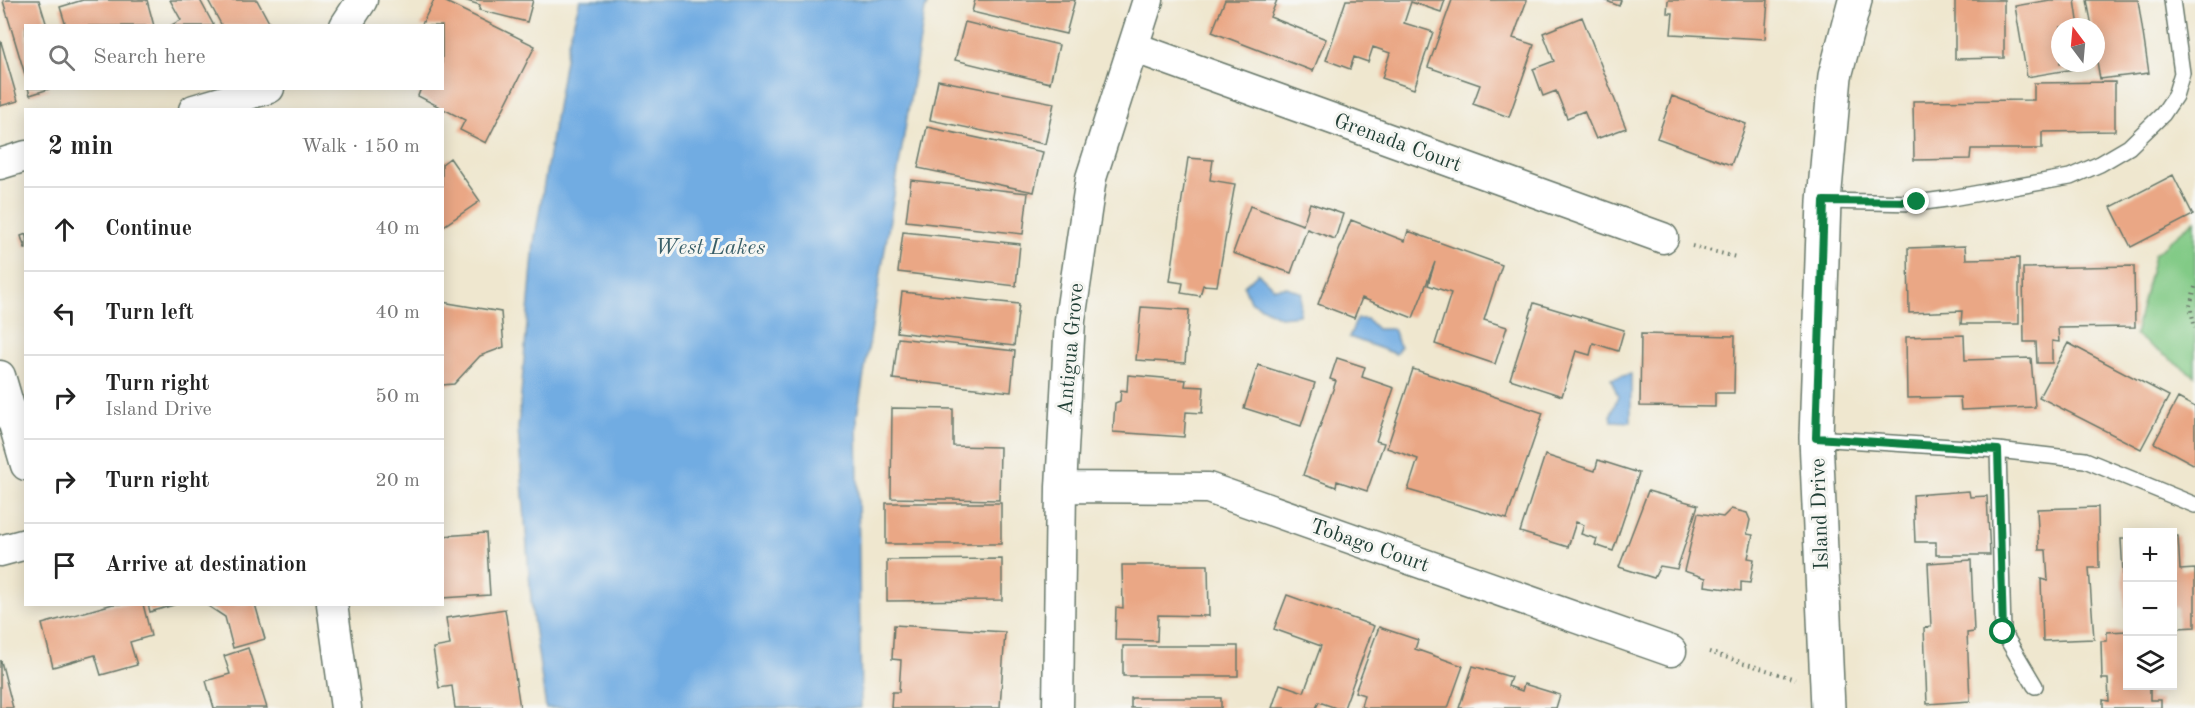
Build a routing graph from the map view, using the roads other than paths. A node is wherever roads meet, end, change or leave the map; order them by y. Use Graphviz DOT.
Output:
graph roads {
  1 [pos="362,0"];
  2 [pos="1148,0"];
  3 [pos="1855,0"];
  4 [pos="2172,0"];
  5 [pos="346,24"];
  6 [pos="1133,47"];
  7 [pos="262,90"];
  8 [pos="201,108"];
  9 [pos="24,157"];
  10 [pos="0,164"];
  11 [pos="1824,201"];
  12 [pos="1663,238"];
  13 [pos="0,376"];
  14 [pos="1816,438"];
  15 [pos="1998,450"];
  16 [pos="24,458"];
  17 [pos="1061,487"];
  18 [pos="2195,505"];
  19 [pos="24,545"];
  20 [pos="0,551"];
  21 [pos="332,606"];
  22 [pos="1671,651"];
  23 [pos="2035,686"];
  24 [pos="346,708"];
  25 [pos="1058,708"];
  26 [pos="1828,708"];
  1 -- 5 [label="street"];
  2 -- 6 [label="street, Antigua Grove"];
  3 -- 11 [label="street, Island Drive"];
  4 -- 11 [label="lane"];
  6 -- 12 [label="street, Grenada Court"];
  6 -- 17 [label="street, Antigua Grove"];
  7 -- 8 [label="street"];
  9 -- 10 [label="street"];
  11 -- 14 [label="street, Island Drive"];
  13 -- 16 [label="street"];
  14 -- 15 [label="lane"];
  14 -- 26 [label="street, Island Drive"];
  15 -- 18 [label="lane"];
  15 -- 23 [label="lane"];
  17 -- 22 [label="street, Tobago Court"];
  17 -- 25 [label="street, Antigua Grove"];
  19 -- 20 [label="street"];
  21 -- 24 [label="street"];
}
